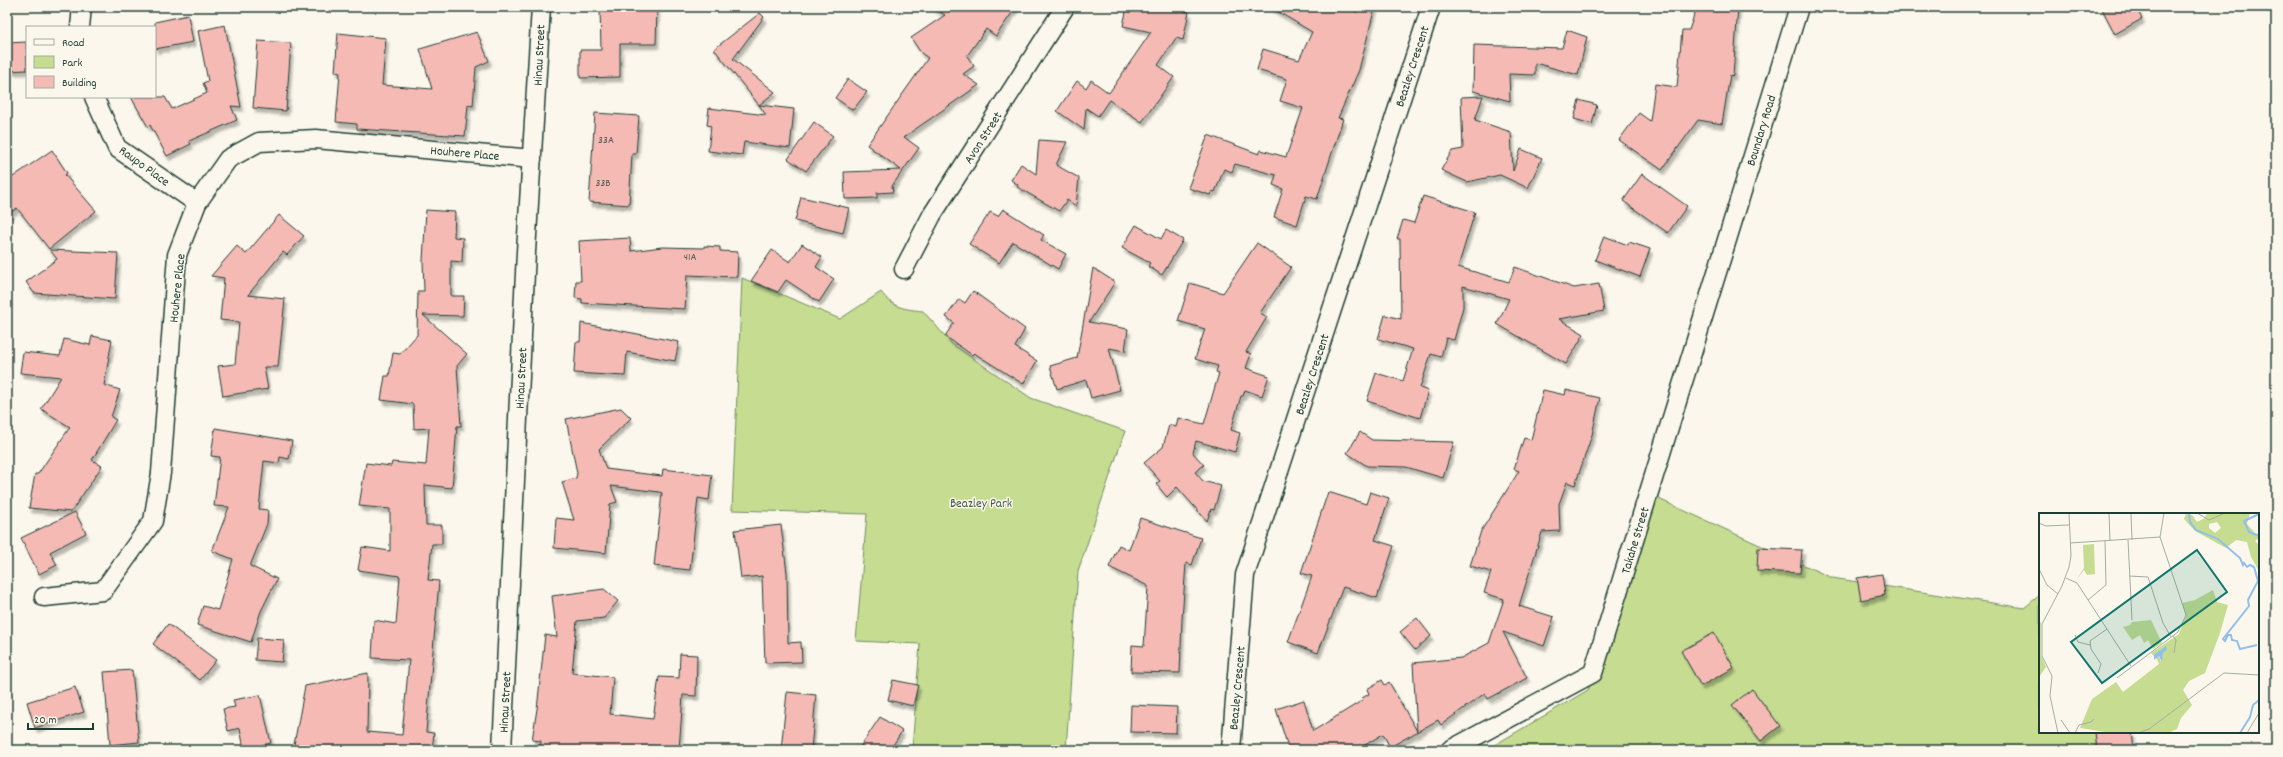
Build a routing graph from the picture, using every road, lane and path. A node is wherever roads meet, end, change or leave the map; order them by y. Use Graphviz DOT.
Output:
graph roads {
  1 [pos="82,7"];
  2 [pos="541,7"];
  3 [pos="1065,7"];
  4 [pos="1430,7"];
  5 [pos="1799,7"];
  6 [pos="80,26"];
  7 [pos="94,98"];
  8 [pos="532,159"];
  9 [pos="197,203"];
  10 [pos="1722,252"];
  11 [pos="904,269"];
  12 [pos="44,597"];
  13 [pos="502,750"];
  14 [pos="1231,750"];
  15 [pos="1450,750"];
  1 -- 6 [label="street"];
  2 -- 8 [label="street, Hinau Street"];
  3 -- 11 [label="street, Avon Street"];
  4 -- 14 [label="street, Beazley Crescent"];
  5 -- 10 [label="street, Boundary Road"];
  7 -- 9 [label="street, Raupo Place"];
  8 -- 9 [label="street, Houhere Place"];
  8 -- 13 [label="street, Hinau Street"];
  9 -- 12 [label="street, Houhere Place"];
  10 -- 15 [label="street, Takahe Street"];
}
